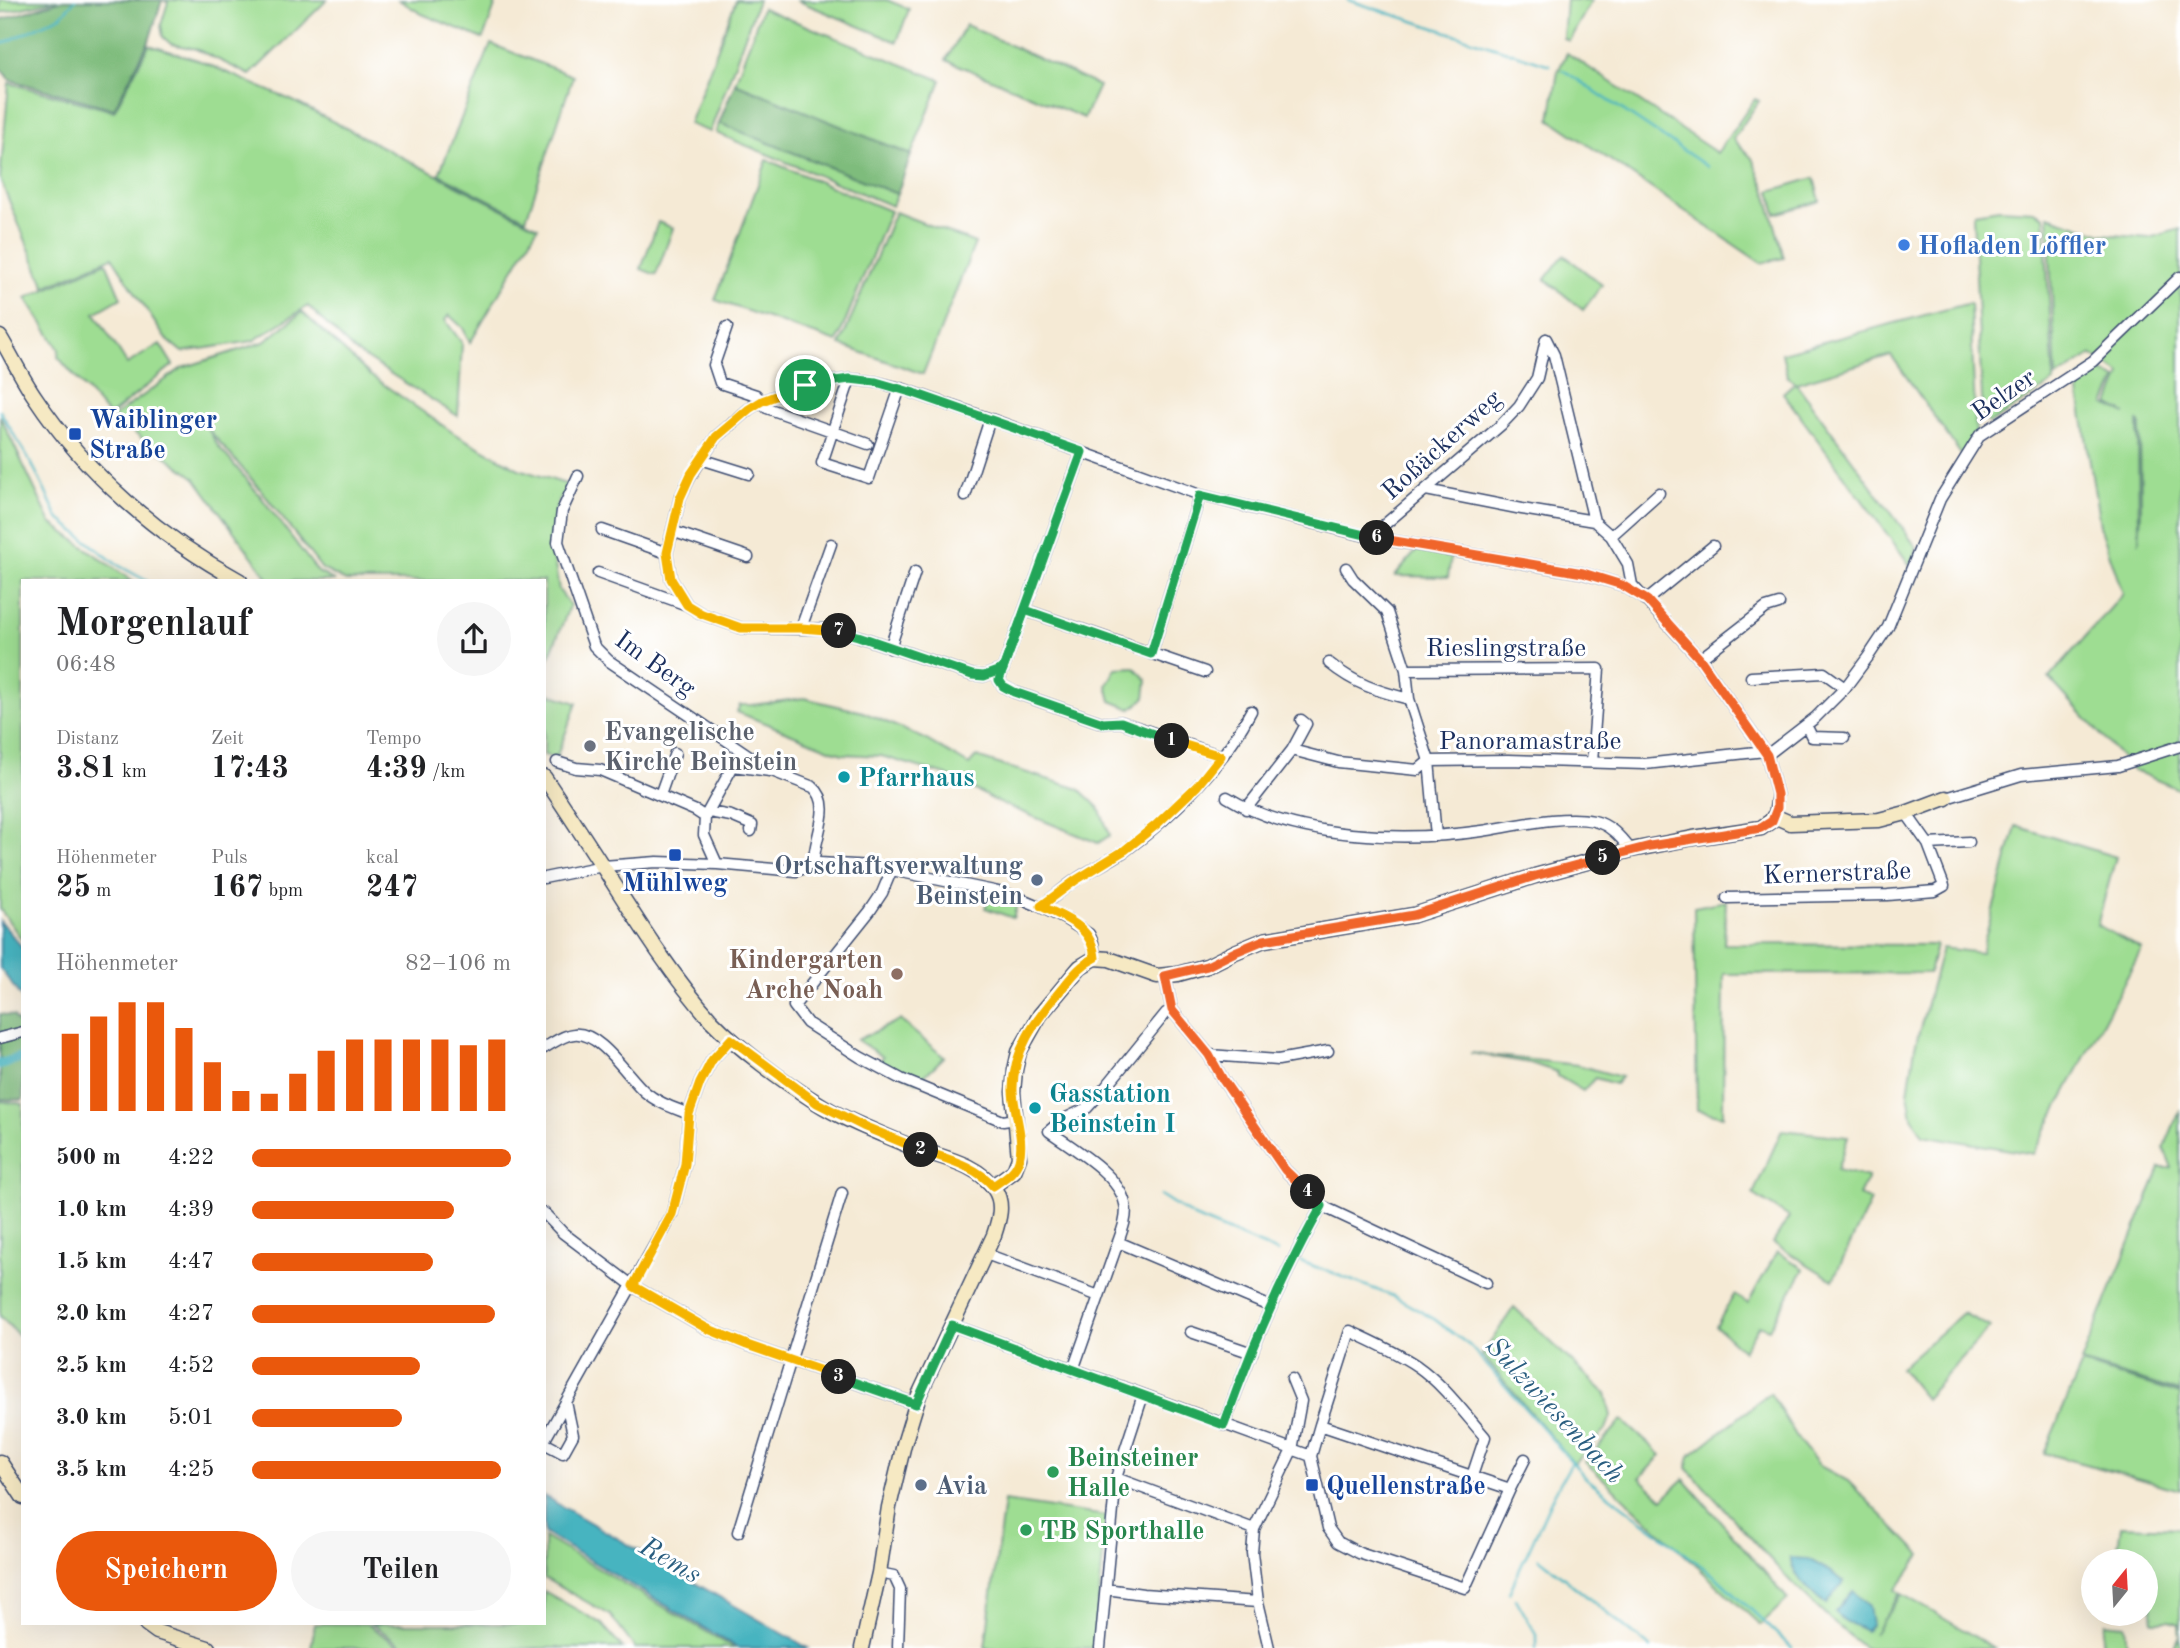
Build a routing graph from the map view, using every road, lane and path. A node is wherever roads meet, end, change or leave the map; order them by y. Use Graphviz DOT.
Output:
graph roads {
  1 [pos="2180,277"];
  2 [pos="727,327"];
  3 [pos="0,337"];
  4 [pos="1557,365"];
  5 [pos="1538,373"];
  6 [pos="850,379"];
  7 [pos="900,388"];
  8 [pos="762,401"];
  9 [pos="990,419"];
  10 [pos="833,432"];
  11 [pos="868,444"];
  12 [pos="1082,452"];
  13 [pos="701,459"];
  14 [pos="749,474"];
  15 [pos="578,476"];
  16 [pos="1426,490"];
  17 [pos="1659,493"];
  18 [pos="1200,495"];
  19 [pos="965,496"];
  20 [pos="1594,521"];
  21 [pos="602,530"];
  22 [pos="672,531"];
  23 [pos="1611,536"];
  24 [pos="1370,537"];
  25 [pos="831,544"];
  26 [pos="1713,546"];
  27 [pos="667,553"];
  28 [pos="748,557"];
  29 [pos="1346,568"];
  30 [pos="915,572"];
  31 [pos="598,573"];
  32 [pos="237,579"];
  33 [pos="1647,600"];
  34 [pos="1779,604"];
  35 [pos="687,605"];
  36 [pos="1025,610"];
  37 [pos="801,628"];
  38 [pos="890,648"];
  39 [pos="1151,654"];
  40 [pos="1700,659"];
  41 [pos="1329,663"];
  42 [pos="1003,669"];
  43 [pos="1406,670"];
  44 [pos="1205,672"];
  45 [pos="1751,677"];
  46 [pos="1845,688"];
  47 [pos="1409,699"];
  48 [pos="1251,711"];
  49 [pos="1301,720"];
  50 [pos="1806,725"];
  51 [pos="1844,737"];
  52 [pos="2180,746"];
  53 [pos="1293,750"];
  54 [pos="675,753"];
  55 [pos="1766,753"];
  56 [pos="1221,756"];
  57 [pos="1429,761"];
  58 [pos="557,762"];
  59 [pos="1592,762"];
  60 [pos="772,771"];
  61 [pos="546,780"];
  62 [pos="660,795"];
  63 [pos="1227,797"];
  64 [pos="1946,798"];
  65 [pos="1246,809"];
  66 [pos="1906,813"];
  67 [pos="707,815"];
  68 [pos="1774,816"];
  69 [pos="751,831"];
  70 [pos="1436,836"];
  71 [pos="1969,842"];
  72 [pos="1928,844"];
  73 [pos="1631,850"];
  74 [pos="717,864"];
  75 [pos="814,864"];
  76 [pos="603,866"];
  77 [pos="892,869"];
  78 [pos="546,878"];
  79 [pos="1727,898"];
  80 [pos="1041,906"];
  81 [pos="1095,958"];
  82 [pos="1165,976"];
  83 [pos="1172,1010"];
  84 [pos="21,1033"];
  85 [pos="0,1038"];
  86 [pos="731,1039"];
  87 [pos="546,1047"];
  88 [pos="1328,1051"];
  89 [pos="1209,1055"];
  90 [pos="689,1114"];
  91 [pos="1016,1119"];
  92 [pos="993,1186"];
  93 [pos="842,1193"];
  94 [pos="1322,1206"];
  95 [pos="546,1215"];
  96 [pos="1118,1242"];
  97 [pos="986,1254"];
  98 [pos="1486,1283"];
  99 [pos="633,1286"];
  100 [pos="1099,1296"];
  101 [pos="1269,1306"];
  102 [pos="952,1325"];
  103 [pos="1191,1332"];
  104 [pos="1252,1353"];
  105 [pos="790,1360"];
  106 [pos="1073,1370"];
  107 [pos="1292,1379"];
  108 [pos="1143,1395"];
  109 [pos="566,1402"];
  110 [pos="916,1404"];
  111 [pos="1224,1425"];
  112 [pos="1320,1425"];
  113 [pos="546,1438"];
  114 [pos="546,1443"];
  115 [pos="1292,1450"];
  116 [pos="1311,1456"];
  117 [pos="1525,1459"];
  118 [pos="0,1462"];
  119 [pos="1472,1476"];
  120 [pos="1116,1478"];
  121 [pos="1510,1489"];
  122 [pos="21,1494"];
  123 [pos="1254,1529"];
  124 [pos="738,1532"];
  125 [pos="879,1573"];
  126 [pos="1106,1589"];
  127 [pos="1258,1602"];
  128 [pos="148,1625"];
  129 [pos="898,1647"];
  130 [pos="208,1648"];
  131 [pos="862,1648"];
  132 [pos="1100,1648"];
  133 [pos="1269,1648"];
  1 -- 46 [label="street, Belzer"];
  2 -- 8 [label="street"];
  3 -- 32 [label="street"];
  4 -- 5 [label="street"];
  4 -- 5 [label="street, Roßäckerweg"];
  4 -- 20 [label="street"];
  5 -- 16 [label="street, Roßäckerweg"];
  6 -- 7 [label="street"];
  6 -- 8 [label="street"];
  6 -- 10 [label="street"];
  7 -- 9 [label="street"];
  7 -- 10 [label="street"];
  8 -- 10 [label="street"];
  8 -- 13 [label="street"];
  9 -- 12 [label="street"];
  9 -- 19 [label="street"];
  10 -- 11 [label="street"];
  12 -- 18 [label="street"];
  12 -- 36 [label="street"];
  13 -- 14 [label="street"];
  13 -- 22 [label="street"];
  15 -- 60 [label="street, Im Berg"];
  16 -- 20 [label="street"];
  16 -- 24 [label="street, Roßäckerweg"];
  17 -- 23 [label="street"];
  18 -- 24 [label="street"];
  18 -- 39 [label="street"];
  20 -- 23 [label="street"];
  21 -- 27 [label="street"];
  22 -- 27 [label="street"];
  22 -- 28 [label="street"];
  23 -- 33 [label="street"];
  24 -- 33 [label="street"];
  25 -- 37 [label="street"];
  26 -- 33 [label="street"];
  27 -- 35 [label="street"];
  29 -- 43 [label="street"];
  30 -- 38 [label="street"];
  31 -- 35 [label="street"];
  33 -- 40 [label="street"];
  34 -- 40 [label="street"];
  35 -- 37 [label="street"];
  36 -- 39 [label="street"];
  36 -- 42 [label="street"];
  37 -- 38 [label="street"];
  38 -- 42 [label="street"];
  39 -- 44 [label="street"];
  40 -- 55 [label="street"];
  41 -- 47 [label="street"];
  42 -- 56 [label="street"];
  43 -- 47 [label="street"];
  43 -- 59 [label="street, Rieslingstraße"];
  45 -- 46 [label="street"];
  46 -- 50 [label="street, Belzer"];
  47 -- 57 [label="street"];
  48 -- 56 [label="street"];
  49 -- 53 [label="street"];
  50 -- 51 [label="street"];
  50 -- 55 [label="street, Belzer"];
  52 -- 64 [label="street"];
  53 -- 57 [label="street, Panoramastraße"];
  53 -- 65 [label="street"];
  54 -- 62 [label="street"];
  55 -- 59 [label="street, Panoramastraße"];
  55 -- 68 [label="street"];
  56 -- 80 [label="street"];
  57 -- 59 [label="street, Panoramastraße"];
  57 -- 70 [label="street"];
  58 -- 62 [label="street"];
  60 -- 67 [label="street"];
  60 -- 75 [label="street, Im Berg"];
  61 -- 76 [label="street"];
  62 -- 67 [label="street"];
  63 -- 65 [label="street"];
  64 -- 66 [label="street"];
  65 -- 70 [label="street"];
  66 -- 68 [label="street"];
  66 -- 72 [label="street, Kernerstraße"];
  67 -- 69 [label="street"];
  67 -- 74 [label="street"];
  68 -- 73 [label="street"];
  70 -- 73 [label="street"];
  71 -- 72 [label="street, Kernerstraße"];
  72 -- 79 [label="street, Kernerstraße"];
  73 -- 82 [label="street"];
  74 -- 75 [label="street"];
  74 -- 76 [label="street"];
  75 -- 77 [label="street"];
  76 -- 78 [label="street"];
  76 -- 86 [label="street"];
  77 -- 80 [label="street"];
  77 -- 91 [label="street"];
  80 -- 81 [label="street"];
  81 -- 82 [label="street"];
  81 -- 91 [label="street"];
  82 -- 83 [label="street"];
  83 -- 89 [label="street"];
  83 -- 96 [label="street"];
  84 -- 85 [label="street"];
  86 -- 90 [label="street"];
  86 -- 92 [label="street"];
  87 -- 90 [label="street"];
  88 -- 89 [label="street"];
  89 -- 94 [label="street"];
  90 -- 99 [label="street"];
  91 -- 92 [label="street"];
  92 -- 97 [label="street"];
  93 -- 105 [label="street"];
  94 -- 98 [label="street"];
  94 -- 101 [label="street"];
  95 -- 99 [label="street"];
  96 -- 100 [label="street"];
  96 -- 101 [label="street"];
  97 -- 100 [label="street"];
  97 -- 102 [label="street"];
  99 -- 105 [label="street"];
  99 -- 109 [label="street"];
  100 -- 106 [label="street"];
  101 -- 104 [label="street"];
  102 -- 106 [label="street"];
  102 -- 110 [label="street"];
  103 -- 104 [label="street"];
  104 -- 111 [label="street"];
  105 -- 110 [label="street"];
  105 -- 124 [label="street"];
  106 -- 108 [label="street"];
  107 -- 115 [label="street"];
  108 -- 111 [label="street"];
  108 -- 120 [label="street"];
  109 -- 113 [label="street"];
  109 -- 114 [label="street"];
  110 -- 125 [label="street"];
  111 -- 115 [label="street"];
  112 -- 116 [label="street"];
  112 -- 119 [label="street"];
  112 -- 119 [label="street"];
  115 -- 116 [label="street"];
  115 -- 123 [label="street"];
  116 -- 121 [label="street"];
  117 -- 121 [label="street"];
  118 -- 122 [label="street"];
  119 -- 121 [label="street"];
  120 -- 123 [label="street"];
  120 -- 126 [label="street"];
  123 -- 127 [label="street"];
  125 -- 129 [label="street"];
  125 -- 131 [label="street"];
  126 -- 127 [label="street"];
  126 -- 132 [label="street"];
  127 -- 133 [label="street"];
  128 -- 130 [label="street"];
}
